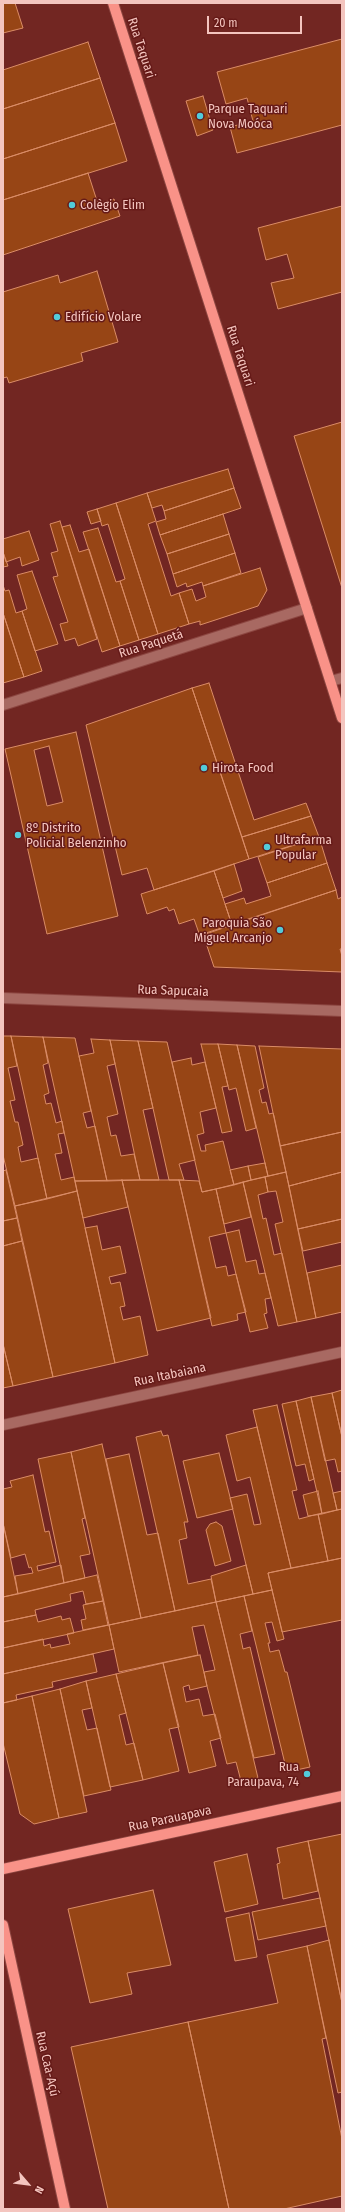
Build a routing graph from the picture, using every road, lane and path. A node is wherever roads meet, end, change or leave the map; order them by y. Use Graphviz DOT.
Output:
graph roads {
  1 [pos="113,3"];
  2 [pos="307,608"];
  3 [pos="342,678"];
  4 [pos="331,681"];
  5 [pos="3,705"];
  6 [pos="342,718"];
  7 [pos="3,998"];
  8 [pos="342,1011"];
  9 [pos="342,1352"];
  10 [pos="3,1425"];
  11 [pos="342,1796"];
  12 [pos="3,1868"];
  13 [pos="3,1925"];
  14 [pos="65,2209"];
  1 -- 2 [label="main road, Rua Taquari"];
  2 -- 4 [label="main road, Rua Taquari"];
  2 -- 5 [label="street, Rua Paquetá"];
  3 -- 4 [label="street"];
  4 -- 6 [label="main road, Rua Taquari"];
  7 -- 8 [label="street, Rua Sapucaia"];
  9 -- 10 [label="street, Rua Itabaiana"];
  11 -- 12 [label="main road, Rua Parauapava"];
  13 -- 14 [label="main road, Rua Caa-Açú"];
}
